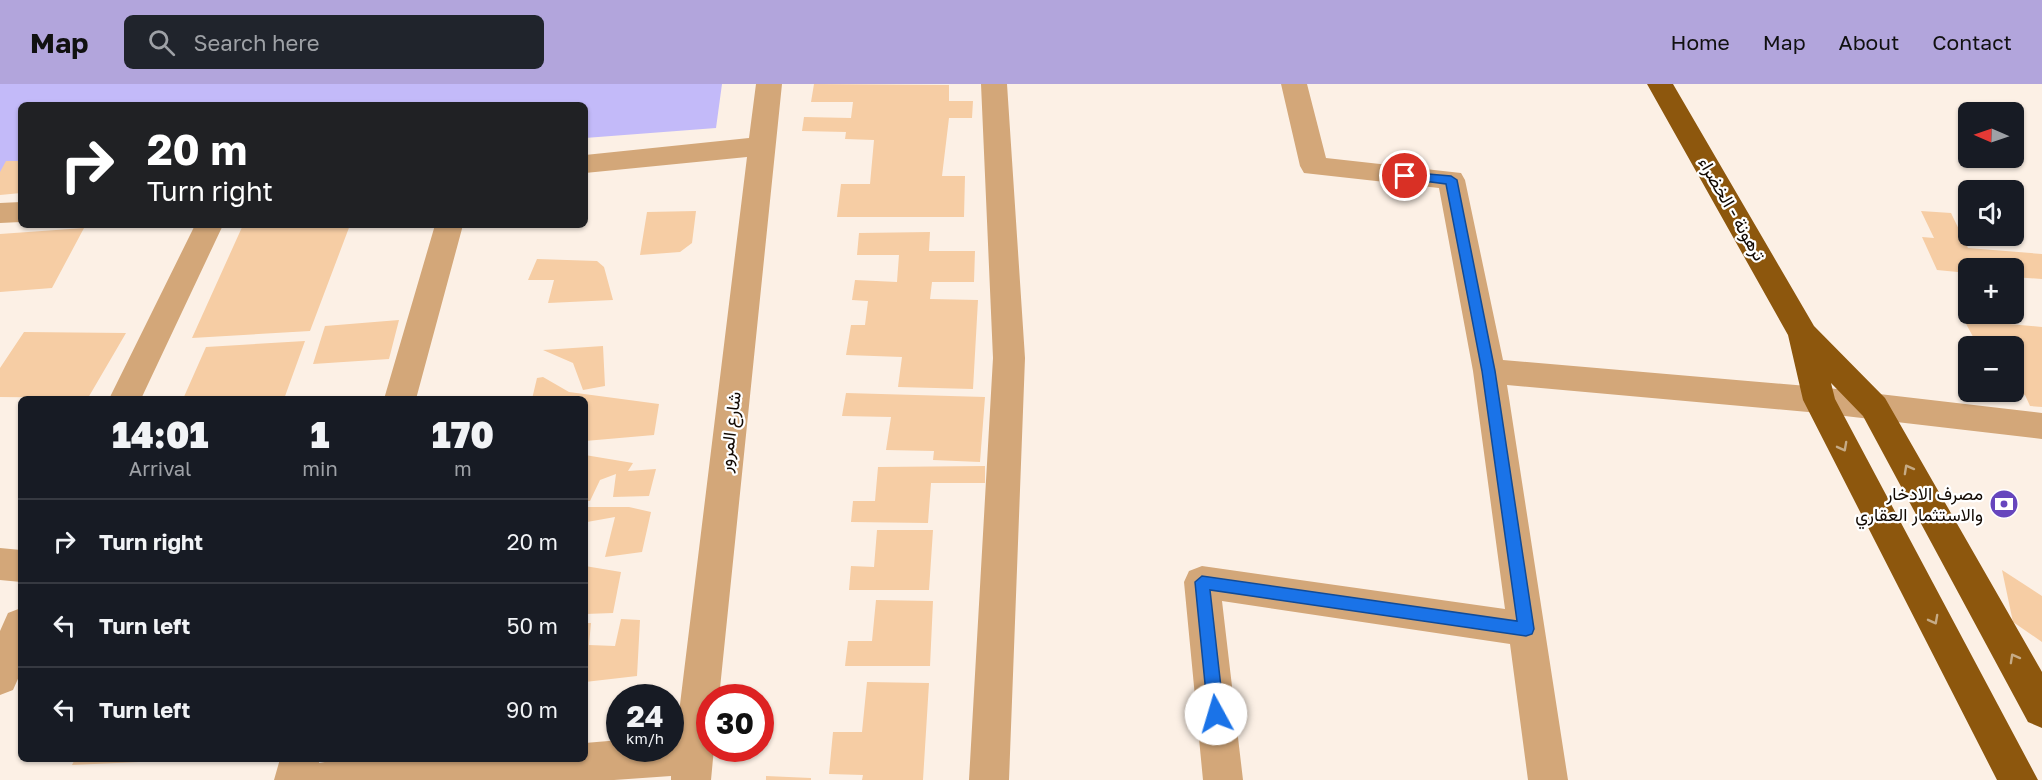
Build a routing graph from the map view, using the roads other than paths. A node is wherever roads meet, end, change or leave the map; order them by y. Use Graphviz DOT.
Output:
graph roads {
  1 [pos="769,84"];
  2 [pos="994,84"];
  3 [pos="1294,84"];
  4 [pos="1660,84"];
  5 [pos="763,146"];
  6 [pos="588,164"];
  7 [pos="18,212"];
  8 [pos="0,213"];
  9 [pos="208,228"];
  10 [pos="448,228"];
  11 [pos="1803,334"];
  12 [pos="1489,371"];
  13 [pos="126,396"];
  14 [pos="401,396"];
  15 [pos="1819,400"];
  16 [pos="1874,407"];
  17 [pos="2042,426"];
  18 [pos="0,564"];
  19 [pos="18,566"];
  20 [pos="1526,629"];
  21 [pos="18,632"];
  22 [pos="0,677"];
  23 [pos="2042,709"];
  24 [pos="299,762"];
  25 [pos="692,768"];
  26 [pos="294,780"];
  27 [pos="327,780"];
  28 [pos="989,780"];
  29 [pos="1223,780"];
  30 [pos="1548,780"];
  31 [pos="2018,780"];
  1 -- 5 [label="street, شارع المرور"];
  2 -- 28 [label="street"];
  3 -- 12 [label="street"];
  4 -- 11 [label="highway, ترهونة - الخضراء"];
  5 -- 6 [label="street"];
  5 -- 25 [label="street, شارع المرور"];
  7 -- 8 [label="street"];
  9 -- 13 [label="street"];
  10 -- 14 [label="street"];
  11 -- 15 [label="highway"];
  11 -- 16 [label="highway"];
  12 -- 15 [label="street"];
  12 -- 20 [label="street"];
  15 -- 16 [label="street"];
  15 -- 31 [label="highway, one-way"];
  16 -- 17 [label="street"];
  23 -- 16 [label="highway, one-way"];
  18 -- 19 [label="street"];
  20 -- 29 [label="street"];
  20 -- 30 [label="street"];
  21 -- 22 [label="street"];
  24 -- 26 [label="street"];
  25 -- 27 [label="street"];
}
